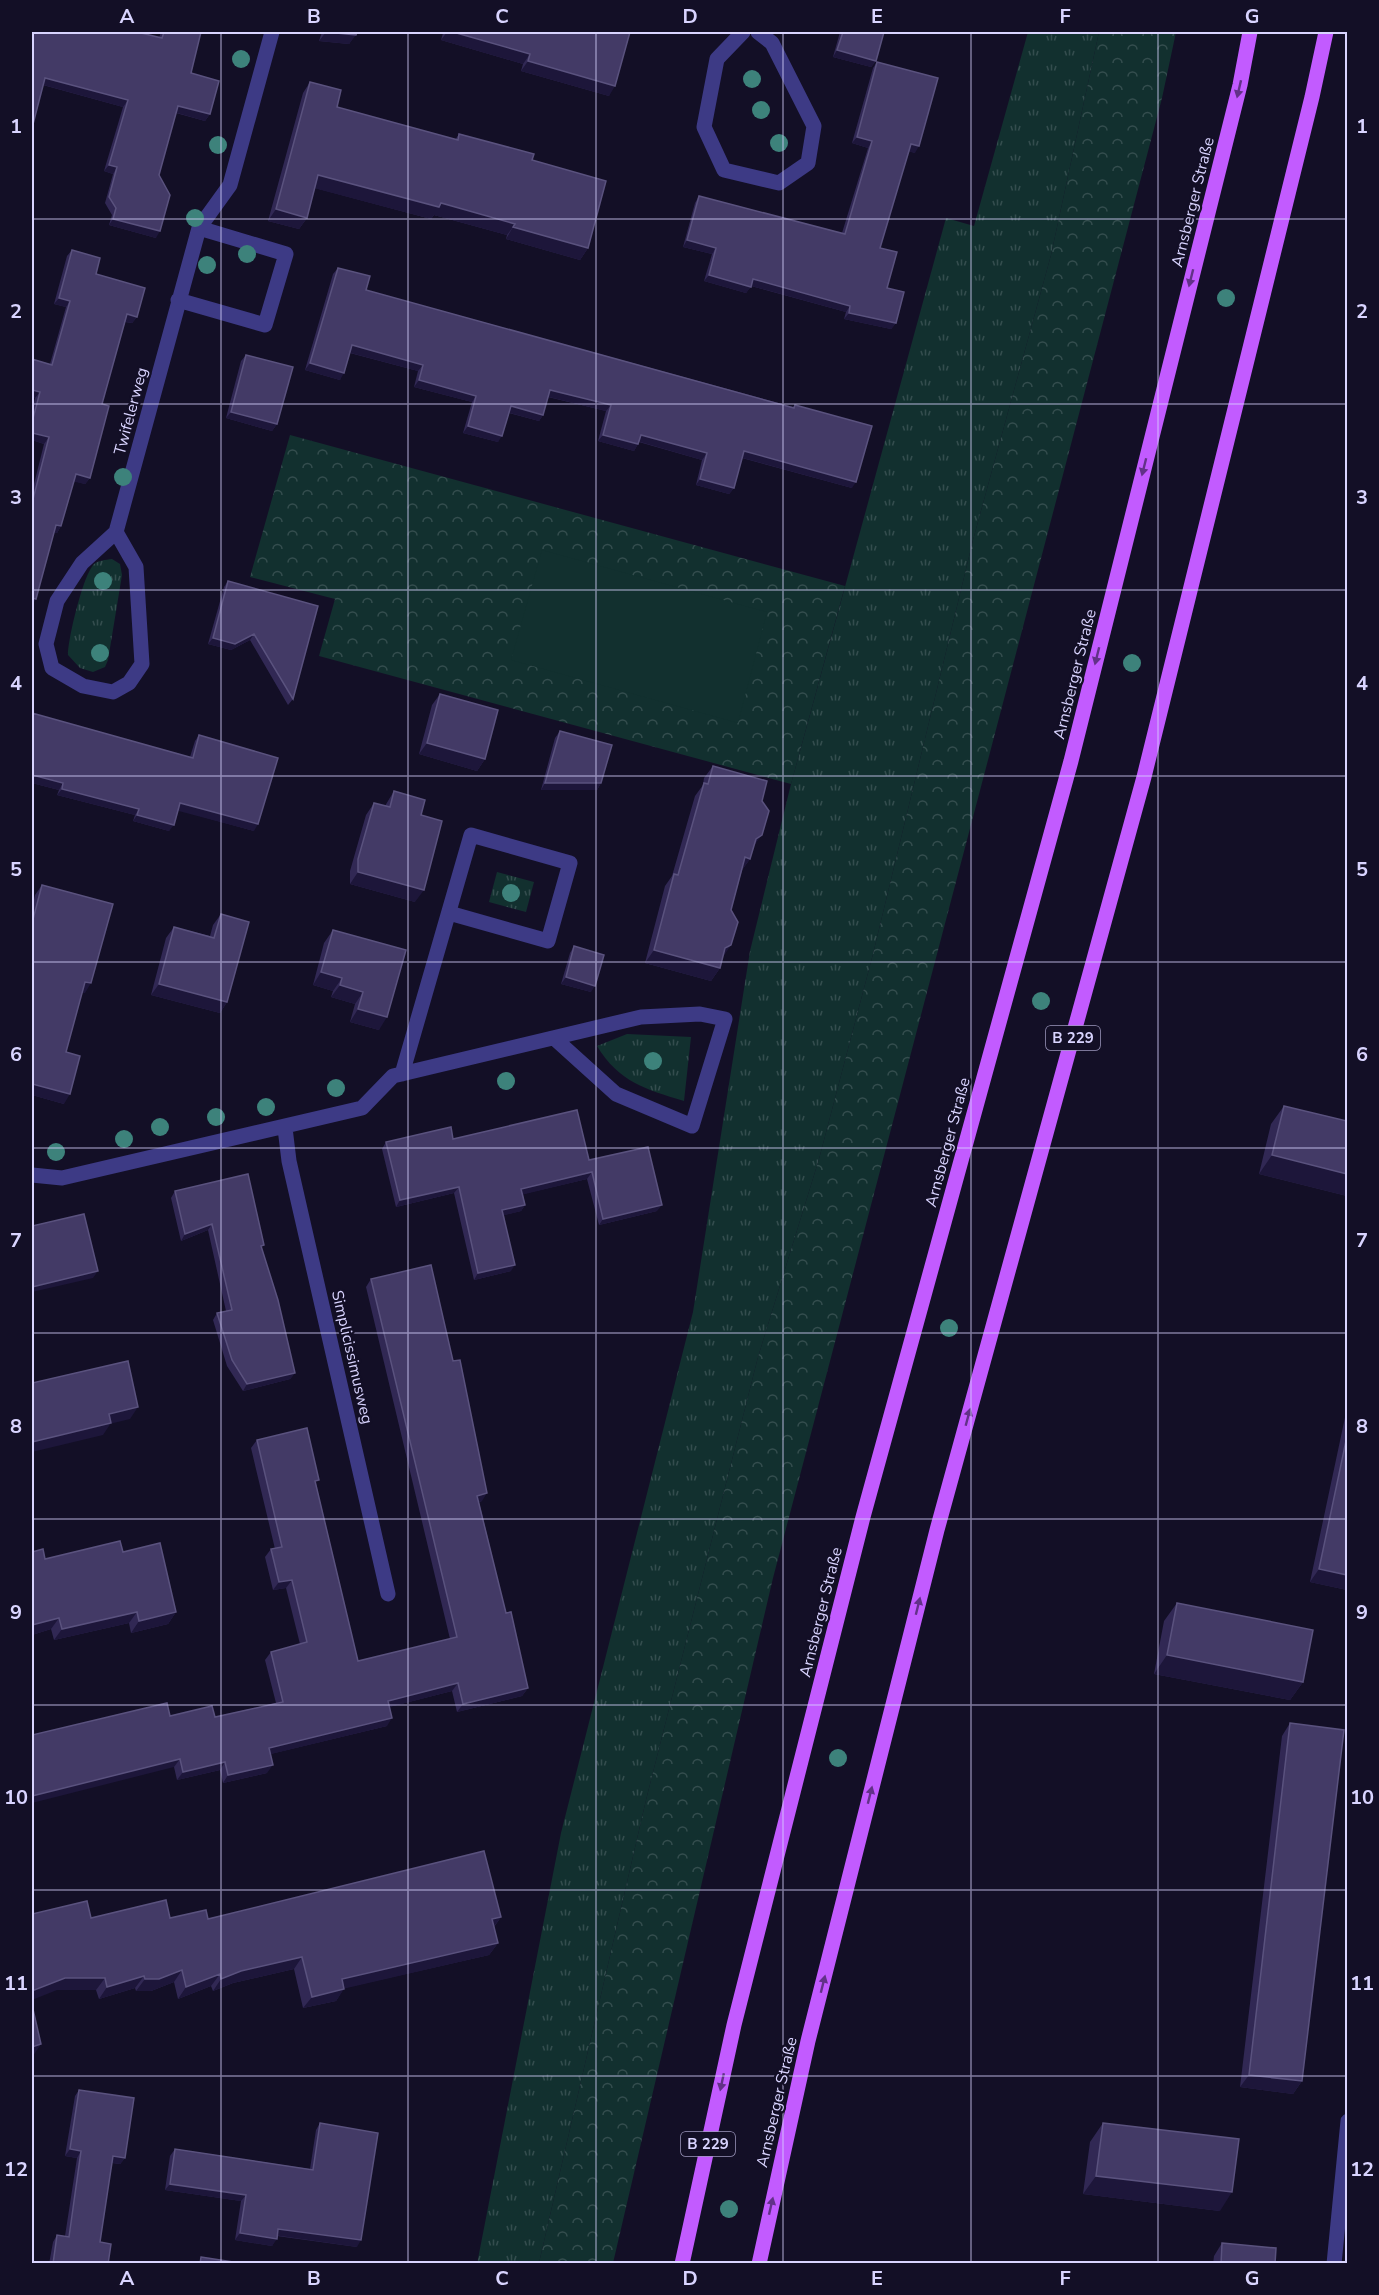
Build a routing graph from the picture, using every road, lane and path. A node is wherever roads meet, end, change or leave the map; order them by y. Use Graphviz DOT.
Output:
graph roads {
  1 [pos="272,32"];
  2 [pos="743,32"];
  3 [pos="758,32"];
  4 [pos="1250,32"];
  5 [pos="1326,32"];
  6 [pos="199,228"];
  7 [pos="178,300"];
  8 [pos="116,532"];
  9 [pos="449,913"];
  10 [pos="554,1038"];
  11 [pos="402,1074"];
  12 [pos="285,1128"];
  13 [pos="32,1175"];
  14 [pos="388,1594"];
  15 [pos="1347,2121"];
  16 [pos="1346,2155"];
  17 [pos="682,2264"];
  18 [pos="759,2264"];
  19 [pos="1334,2264"];
  1 -- 6 [label="street, Twifelerweg"];
  2 -- 3 [label="street"];
  4 -- 17 [label="main road, Arnsberger Straße / B 229, one-way"];
  18 -- 5 [label="main road, Arnsberger Straße / B 229, one-way"];
  6 -- 7 [label="street, Twifelerweg"];
  6 -- 7 [label="street"];
  7 -- 8 [label="street, Twifelerweg"];
  8 -- 8 [label="street"];
  9 -- 9 [label="street"];
  9 -- 11 [label="street"];
  10 -- 10 [label="street"];
  10 -- 11 [label="street"];
  11 -- 12 [label="street"];
  12 -- 13 [label="street"];
  12 -- 14 [label="street, Simplicissimusweg"];
  15 -- 16 [label="street"];
  16 -- 19 [label="street"];
}
